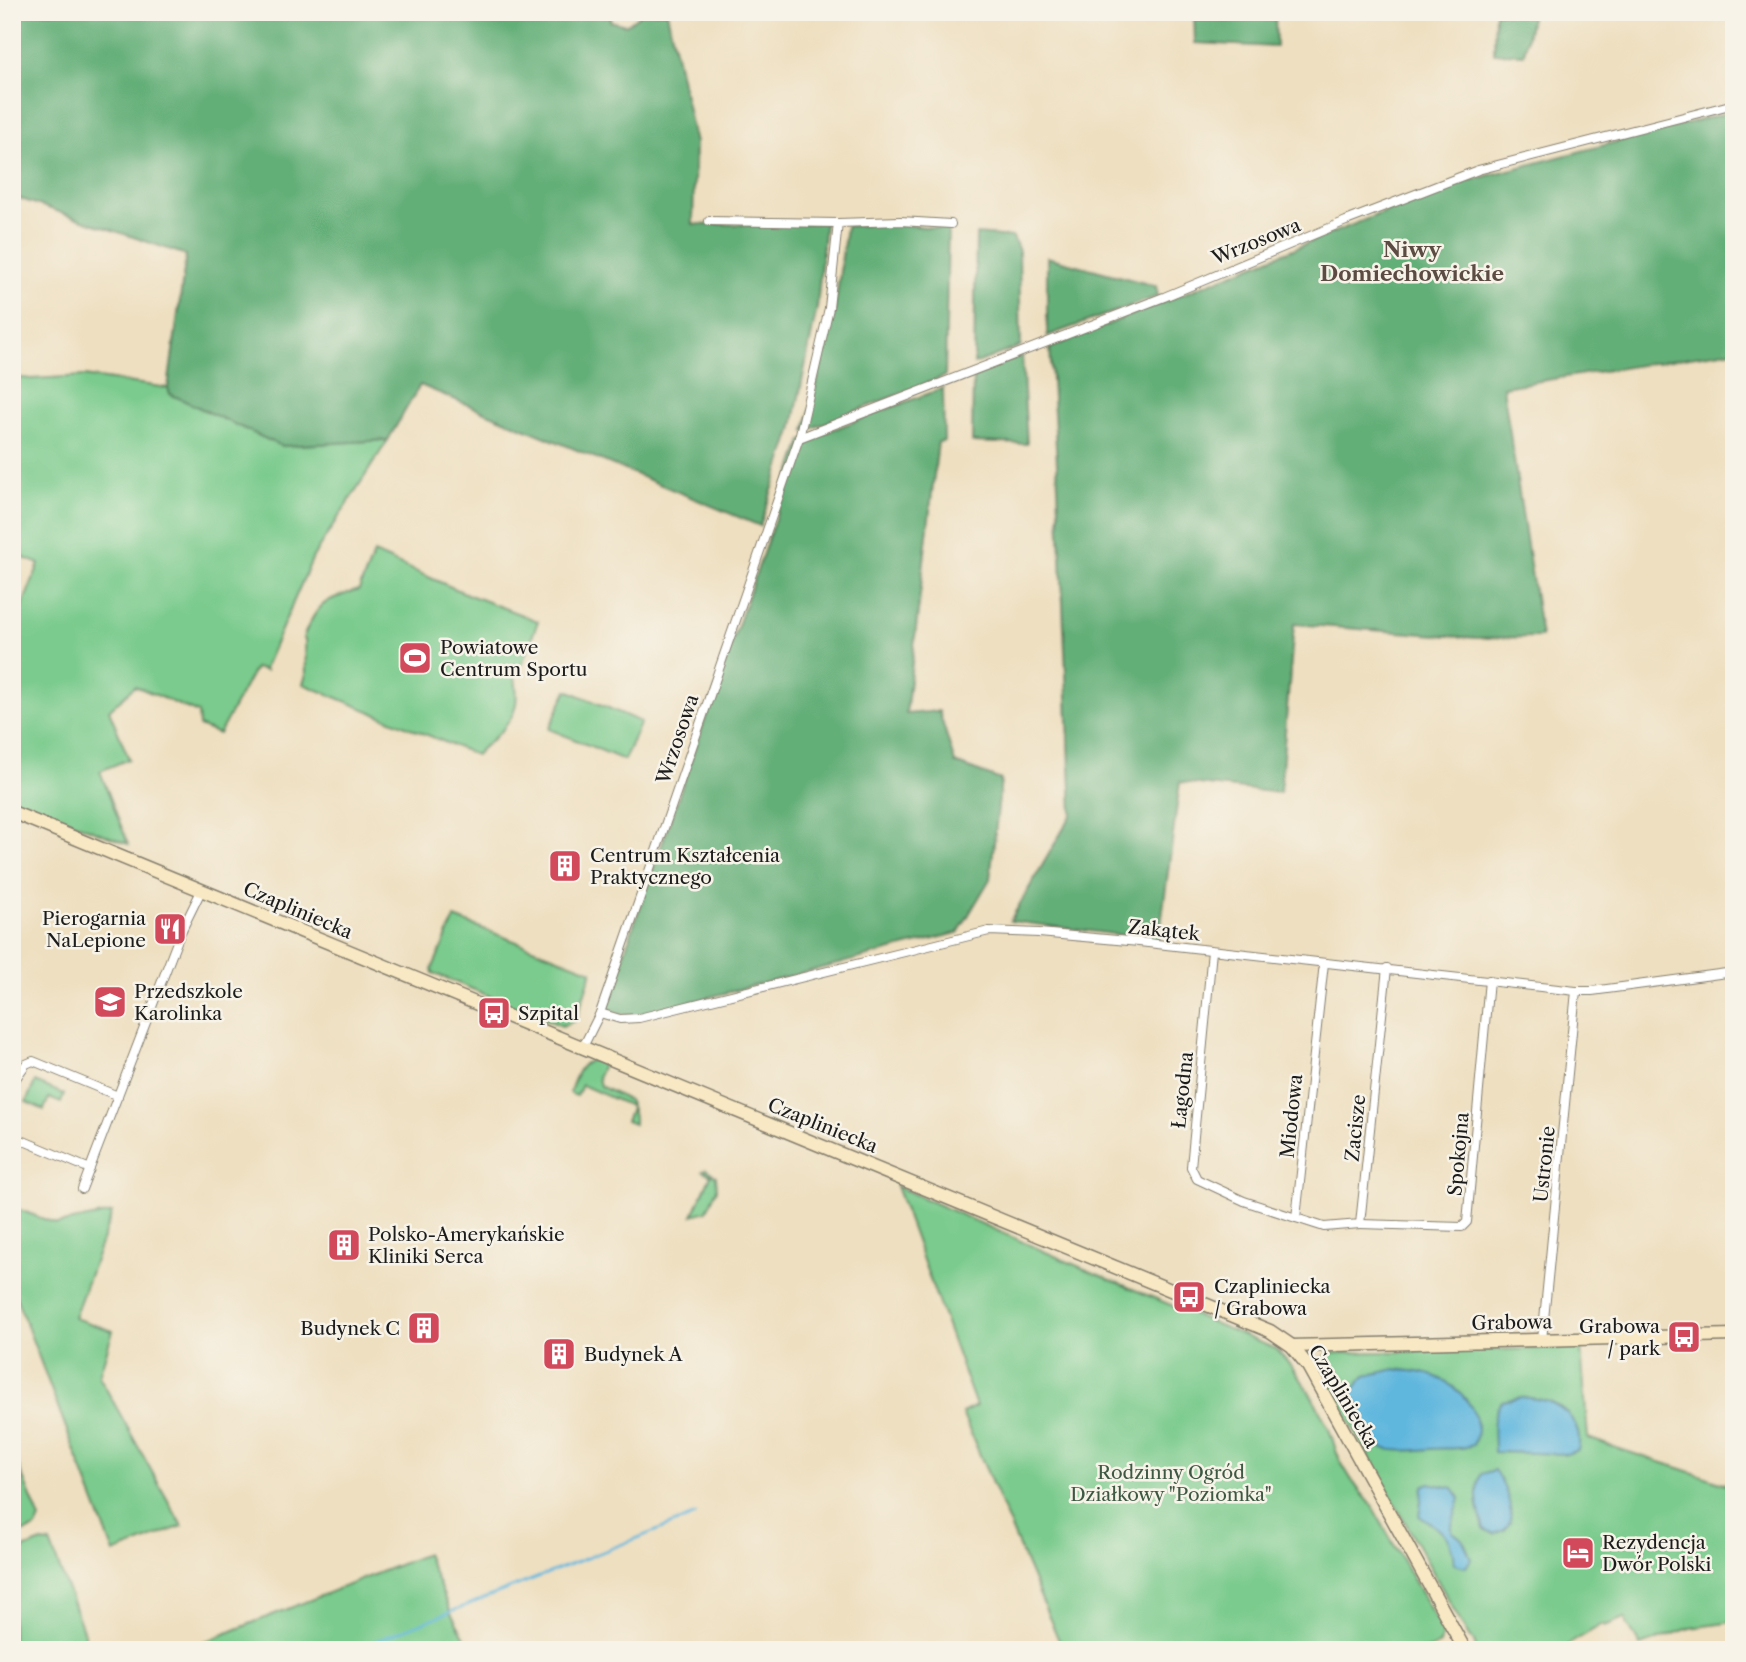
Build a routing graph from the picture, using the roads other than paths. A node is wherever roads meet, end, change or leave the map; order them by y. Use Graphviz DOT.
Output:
graph roads {
  1 [pos="1734,104"];
  2 [pos="709,221"];
  3 [pos="838,223"];
  4 [pos="951,224"];
  5 [pos="799,438"];
  6 [pos="12,812"];
  7 [pos="201,891"];
  8 [pos="1212,951"];
  9 [pos="1324,963"];
  10 [pos="1387,968"];
  11 [pos="1734,972"];
  12 [pos="1489,980"];
  13 [pos="1576,991"];
  14 [pos="600,1013"];
  15 [pos="582,1049"];
  16 [pos="12,1084"];
  17 [pos="118,1096"];
  18 [pos="12,1136"];
  19 [pos="90,1169"];
  20 [pos="82,1189"];
  21 [pos="1296,1218"];
  22 [pos="1360,1224"];
  23 [pos="1734,1335"];
  24 [pos="1542,1340"];
  25 [pos="1292,1346"];
  26 [pos="1460,1648"];
  1 -- 5 [label="street, Wrzosowa"];
  2 -- 3 [label="street"];
  3 -- 4 [label="street"];
  3 -- 5 [label="street, Wrzosowa"];
  5 -- 14 [label="street, Wrzosowa"];
  6 -- 7 [label="main road, Czapliniecka"];
  7 -- 15 [label="main road, Czapliniecka"];
  7 -- 17 [label="street"];
  8 -- 9 [label="street, Zakątek"];
  8 -- 14 [label="street, Zakątek"];
  8 -- 21 [label="street, Łagodna"];
  9 -- 10 [label="street, Zakątek"];
  9 -- 21 [label="street, Miodowa"];
  10 -- 12 [label="street, Zakątek"];
  10 -- 22 [label="street, Zacisze"];
  11 -- 13 [label="street, Zakątek"];
  12 -- 13 [label="street, Zakątek"];
  12 -- 22 [label="street, Spokojna"];
  13 -- 24 [label="street, Ustronie"];
  14 -- 15 [label="street, Wrzosowa"];
  15 -- 25 [label="main road, Czapliniecka"];
  16 -- 17 [label="street"];
  17 -- 19 [label="street"];
  18 -- 19 [label="street"];
  19 -- 20 [label="street"];
  21 -- 22 [label="street"];
  23 -- 24 [label="main road, Grabowa"];
  24 -- 25 [label="main road, Grabowa"];
  25 -- 26 [label="main road, Czapliniecka"];
}
